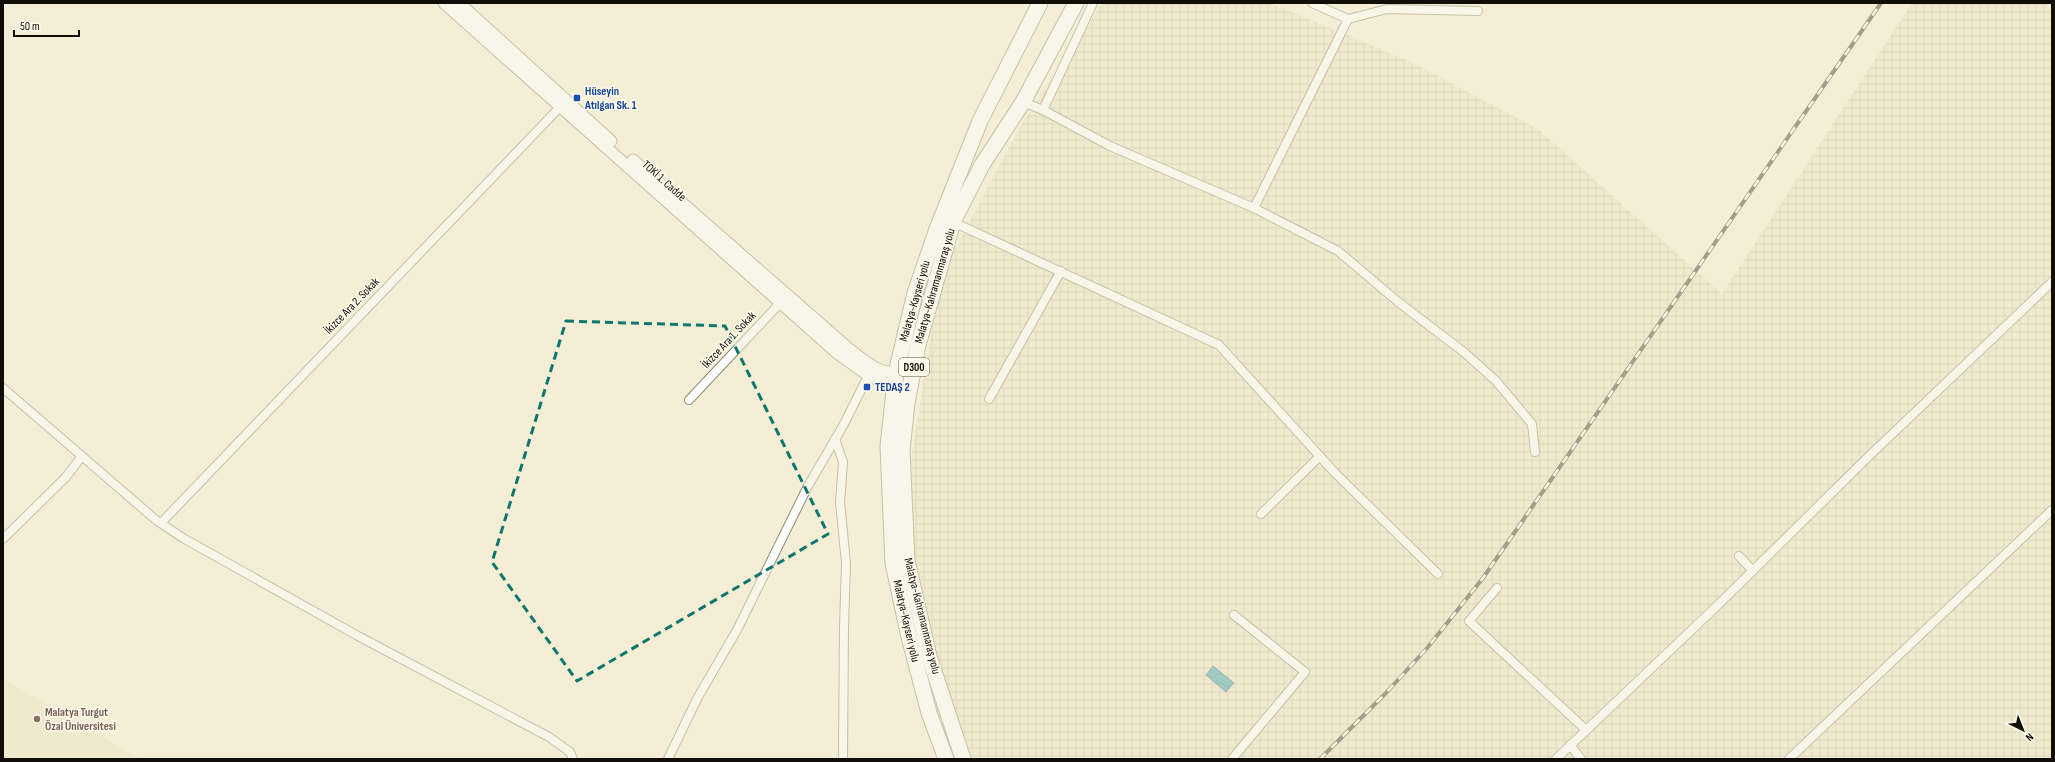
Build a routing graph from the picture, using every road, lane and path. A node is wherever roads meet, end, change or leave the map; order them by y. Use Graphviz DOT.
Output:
graph roads {
  1 [pos="444,3"];
  2 [pos="459,3"];
  3 [pos="1040,3"];
  4 [pos="1076,3"];
  5 [pos="1093,3"];
  6 [pos="1312,3"];
  7 [pos="1478,12"];
  8 [pos="1348,19"];
  9 [pos="1023,102"];
  10 [pos="561,106"];
  11 [pos="1043,110"];
  12 [pos="1254,208"];
  13 [pos="953,222"];
  14 [pos="1061,271"];
  15 [pos="2052,282"];
  16 [pos="784,299"];
  17 [pos="871,371"];
  18 [pos="896,373"];
  19 [pos="3,388"];
  20 [pos="895,388"];
  21 [pos="989,399"];
  22 [pos="689,400"];
  23 [pos="836,439"];
  24 [pos="1536,452"];
  25 [pos="82,456"];
  26 [pos="1320,456"];
  27 [pos="2052,510"];
  28 [pos="1261,514"];
  29 [pos="161,524"];
  30 [pos="3,539"];
  31 [pos="1739,556"];
  32 [pos="1753,571"];
  33 [pos="1438,574"];
  34 [pos="1497,588"];
  35 [pos="1234,615"];
  36 [pos="1586,730"];
  37 [pos="1570,745"];
  38 [pos="573,759"];
  39 [pos="668,759"];
  40 [pos="843,759"];
  41 [pos="946,759"];
  42 [pos="963,759"];
  43 [pos="1232,759"];
  44 [pos="1556,759"];
  45 [pos="1581,759"];
  46 [pos="1789,759"];
  1 -- 10 [label="main road, TOKİ 1. Cadde"];
  2 -- 16 [label="main road, TOKİ 1. Cadde"];
  3 -- 18 [label="highway, Malatya-Kayseri yolu / D300"];
  4 -- 9 [label="highway, Malatya-Kahramanmaraş yolu / D300"];
  5 -- 11 [label="street"];
  6 -- 8 [label="street"];
  7 -- 8 [label="street"];
  8 -- 12 [label="street"];
  9 -- 11 [label="street"];
  9 -- 13 [label="highway, Malatya-Kahramanmaraş yolu / D300"];
  10 -- 16 [label="main road, TOKİ 1. Cadde"];
  10 -- 29 [label="street, İkizce Ara 2. Sokak"];
  11 -- 12 [label="street"];
  12 -- 24 [label="street"];
  13 -- 14 [label="street"];
  13 -- 42 [label="highway, Malatya-Kahramanmaraş yolu / D300"];
  14 -- 21 [label="street"];
  14 -- 26 [label="street"];
  15 -- 32 [label="street"];
  16 -- 17 [label="main road, TOKİ 1. Cadde"];
  16 -- 22 [label="street, İkizce Ara 1. Sokak"];
  17 -- 18 [label="main road"];
  17 -- 20 [label="main road"];
  17 -- 23 [label="street"];
  18 -- 20 [label="highway, Malatya-Kayseri yolu / D300"];
  19 -- 25 [label="street"];
  20 -- 41 [label="highway, Malatya-Kayseri yolu / D300"];
  23 -- 39 [label="street"];
  23 -- 40 [label="street"];
  25 -- 29 [label="street"];
  25 -- 30 [label="street"];
  26 -- 28 [label="street"];
  26 -- 33 [label="street"];
  27 -- 46 [label="street"];
  29 -- 38 [label="street"];
  31 -- 32 [label="street"];
  32 -- 36 [label="street"];
  34 -- 36 [label="street"];
  35 -- 43 [label="street"];
  36 -- 37 [label="street"];
  37 -- 44 [label="street"];
  37 -- 45 [label="street"];
}
